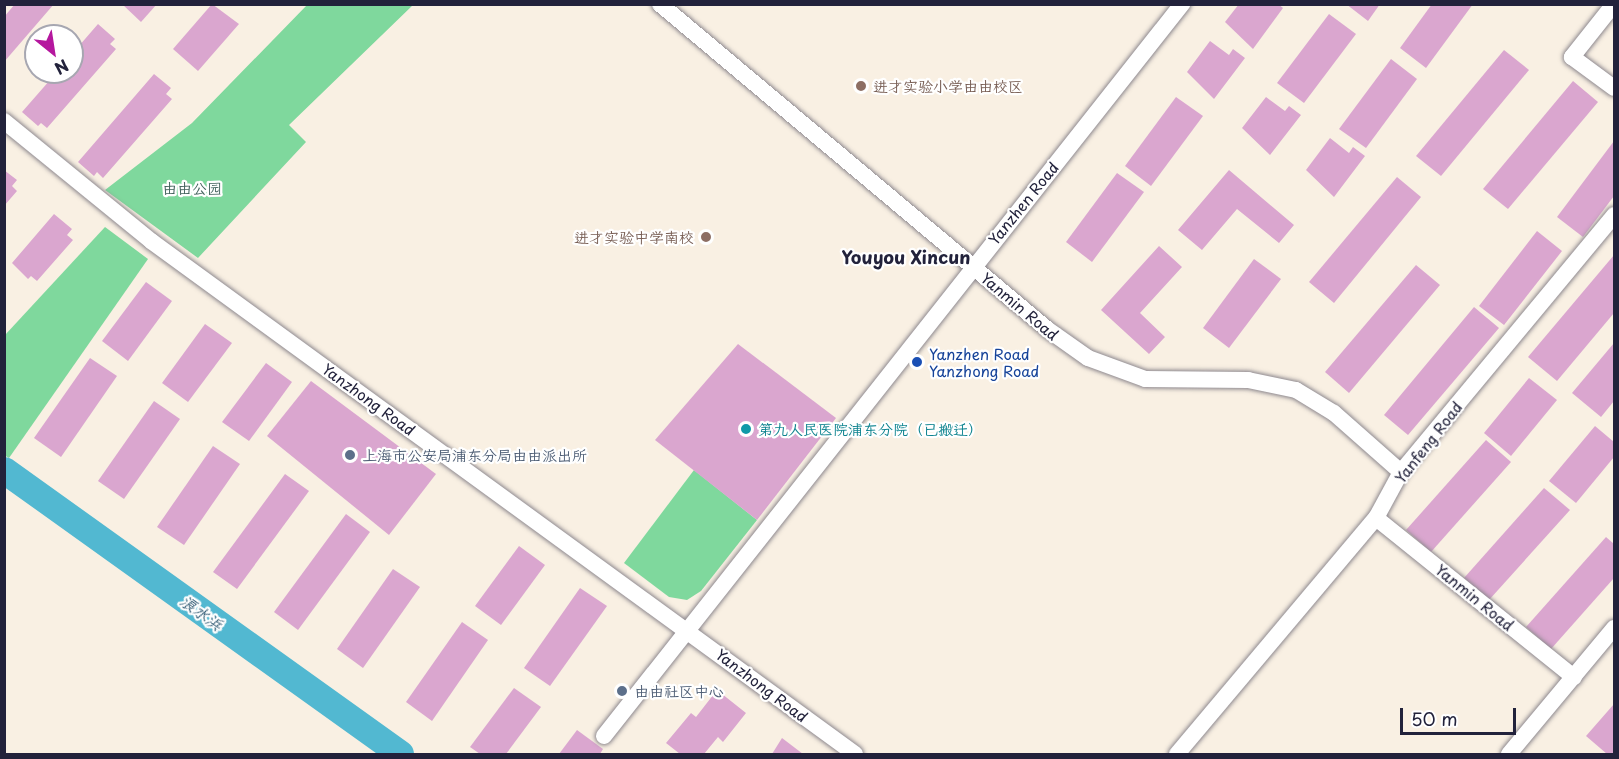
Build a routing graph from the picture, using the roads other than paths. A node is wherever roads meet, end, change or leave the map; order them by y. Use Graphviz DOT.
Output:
graph roads {
  1 [pos="660,4"];
  2 [pos="1182,4"];
  3 [pos="1614,4"];
  4 [pos="1614,88"];
  5 [pos="4,121"];
  6 [pos="1614,215"];
  7 [pos="972,266"];
  8 [pos="1401,472"];
  9 [pos="1376,518"];
  10 [pos="1614,628"];
  11 [pos="687,630"];
  12 [pos="1574,677"];
  13 [pos="604,736"];
  14 [pos="855,754"];
  15 [pos="1177,754"];
  16 [pos="1509,754"];
  1 -- 7 [label="street, Yanmin Road"];
  2 -- 7 [label="street, Yanzhen Road"];
  3 -- 4 [label="street"];
  5 -- 11 [label="street, Yanzhong Road"];
  6 -- 8 [label="street, Yanfeng Road"];
  7 -- 8 [label="street, Yanmin Road"];
  7 -- 11 [label="street, Yanzhen Road"];
  8 -- 9 [label="street, Yanfeng Road"];
  9 -- 12 [label="street, Yanmin Road"];
  9 -- 15 [label="street, Yanfeng Road"];
  10 -- 12 [label="street"];
  11 -- 13 [label="street, Yanzhen Road"];
  11 -- 14 [label="street, Yanzhong Road"];
  12 -- 16 [label="street"];
}
